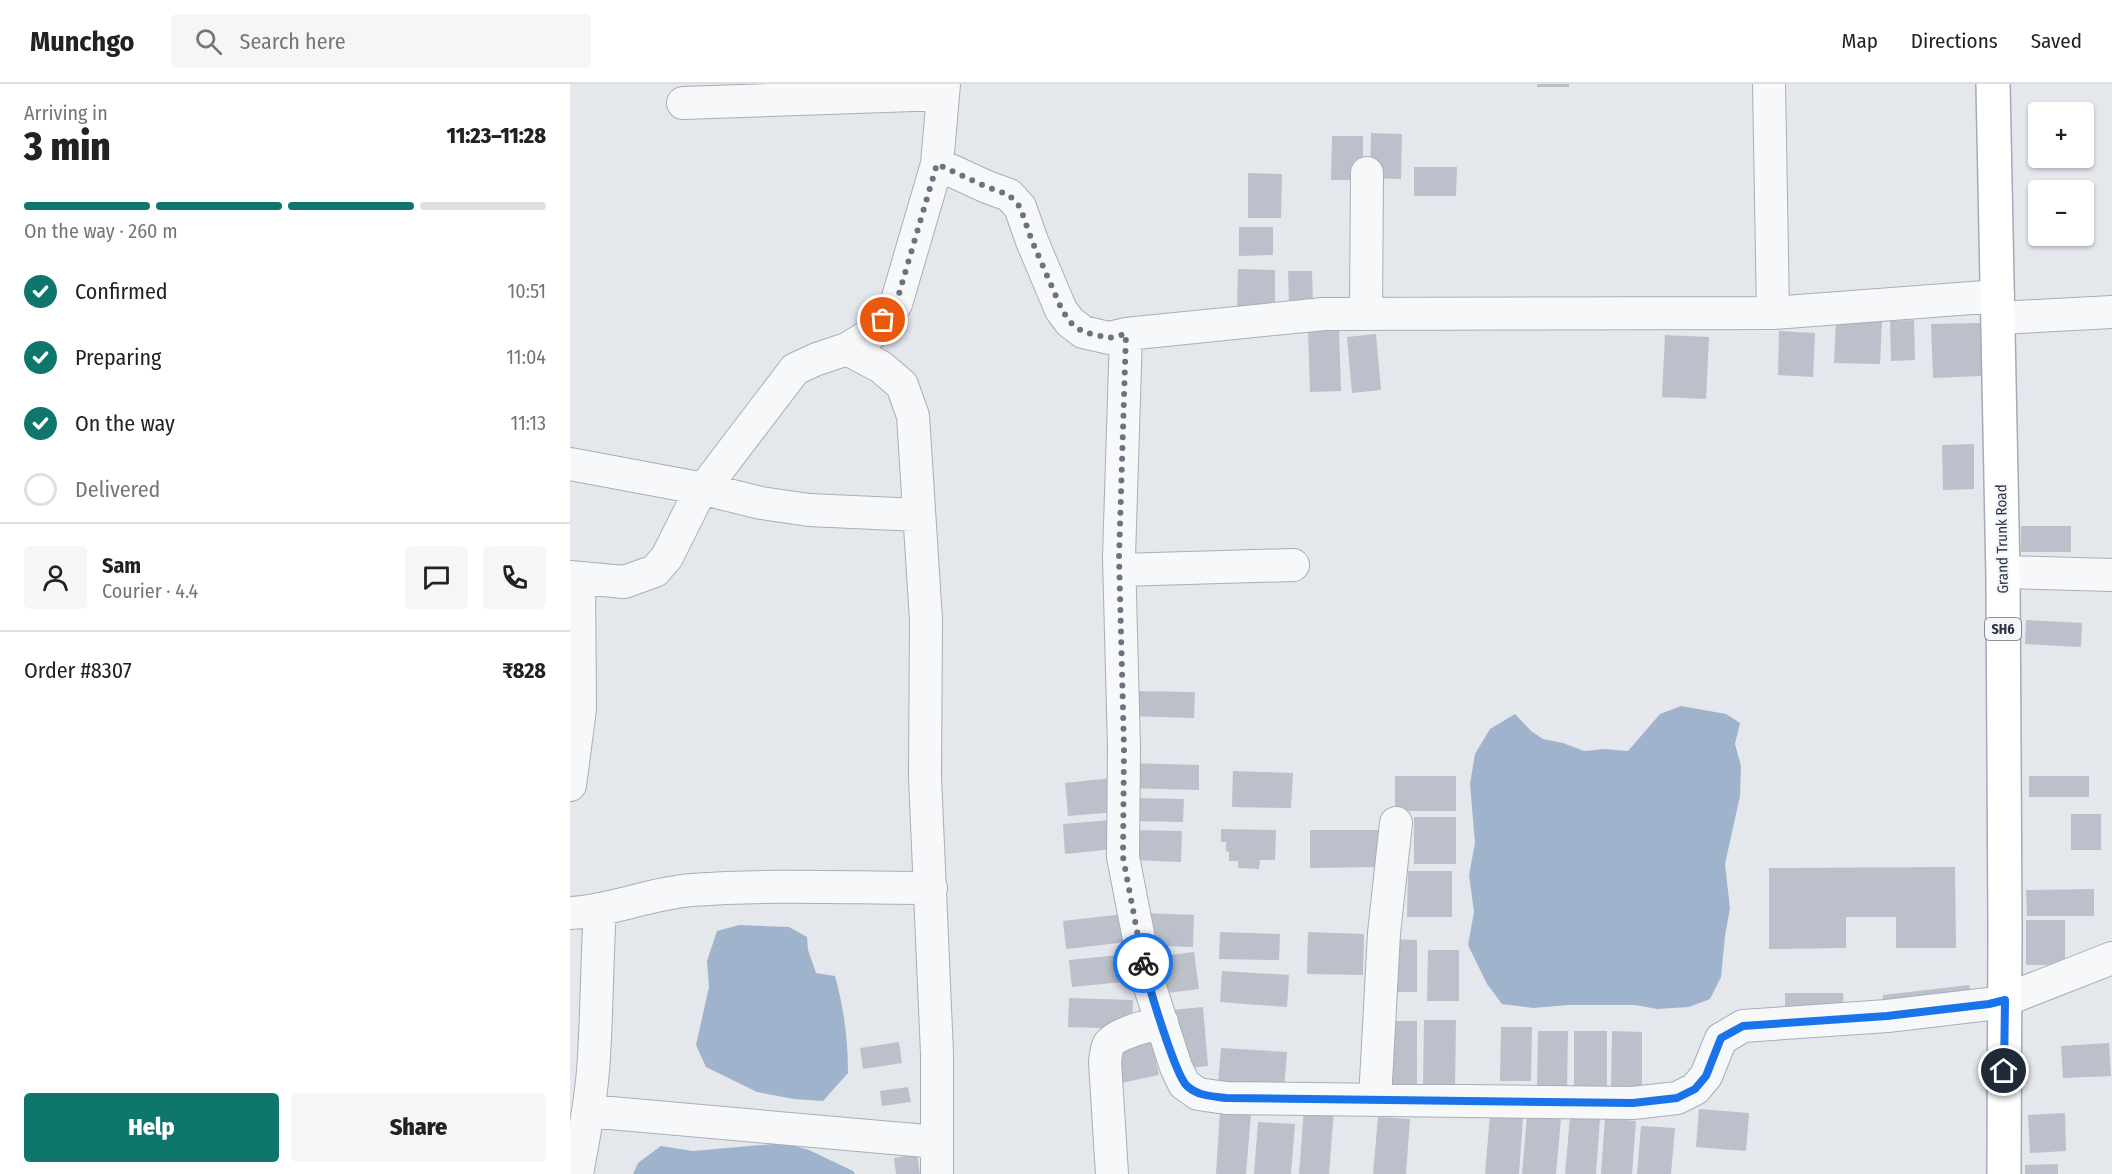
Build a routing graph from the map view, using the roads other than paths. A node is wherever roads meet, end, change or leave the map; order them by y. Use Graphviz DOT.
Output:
graph roads {
  1 [pos="1769,84"];
  2 [pos="1993,84"];
  3 [pos="944,89"];
  4 [pos="683,103"];
  5 [pos="937,164"];
  6 [pos="1367,173"];
  7 [pos="1998,307"];
  8 [pos="2112,312"];
  9 [pos="1773,313"];
  10 [pos="1366,314"];
  11 [pos="1126,334"];
  12 [pos="847,350"];
  13 [pos="570,464"];
  14 [pos="704,489"];
  15 [pos="919,515"];
  16 [pos="1293,565"];
  17 [pos="1119,570"];
  18 [pos="2003,572"];
  19 [pos="2112,575"];
  20 [pos="575,578"];
  21 [pos="570,785"];
  22 [pos="1396,824"];
  23 [pos="931,888"];
  24 [pos="600,909"];
  25 [pos="570,913"];
  26 [pos="2112,958"];
  27 [pos="2005,1000"];
  28 [pos="1162,1022"];
  29 [pos="1375,1100"];
  30 [pos="588,1111"];
  31 [pos="937,1142"];
  32 [pos="575,1167"];
  33 [pos="937,1174"];
  34 [pos="1112,1174"];
  35 [pos="2004,1174"];
  1 -- 9 [label="street"];
  2 -- 7 [label="main road, Grand Trunk Road / SH6"];
  3 -- 4 [label="street"];
  3 -- 5 [label="street"];
  5 -- 11 [label="street"];
  5 -- 12 [label="street"];
  6 -- 10 [label="street"];
  7 -- 8 [label="street"];
  7 -- 9 [label="street"];
  7 -- 18 [label="main road, Grand Trunk Road / SH6"];
  9 -- 10 [label="street"];
  10 -- 11 [label="street"];
  11 -- 17 [label="street"];
  12 -- 14 [label="street"];
  12 -- 15 [label="street"];
  13 -- 14 [label="street"];
  14 -- 15 [label="street"];
  14 -- 20 [label="street"];
  15 -- 23 [label="street"];
  16 -- 17 [label="street"];
  17 -- 28 [label="street"];
  18 -- 19 [label="street"];
  18 -- 27 [label="main road, Grand Trunk Road / SH6"];
  20 -- 21 [label="street"];
  22 -- 29 [label="street"];
  23 -- 24 [label="street"];
  23 -- 31 [label="street"];
  24 -- 25 [label="street"];
  24 -- 30 [label="street"];
  26 -- 27 [label="street"];
  27 -- 29 [label="street"];
  27 -- 35 [label="main road, Grand Trunk Road / SH6"];
  28 -- 29 [label="street"];
  28 -- 34 [label="street"];
  30 -- 31 [label="street"];
  30 -- 32 [label="street"];
  31 -- 33 [label="street"];
}
